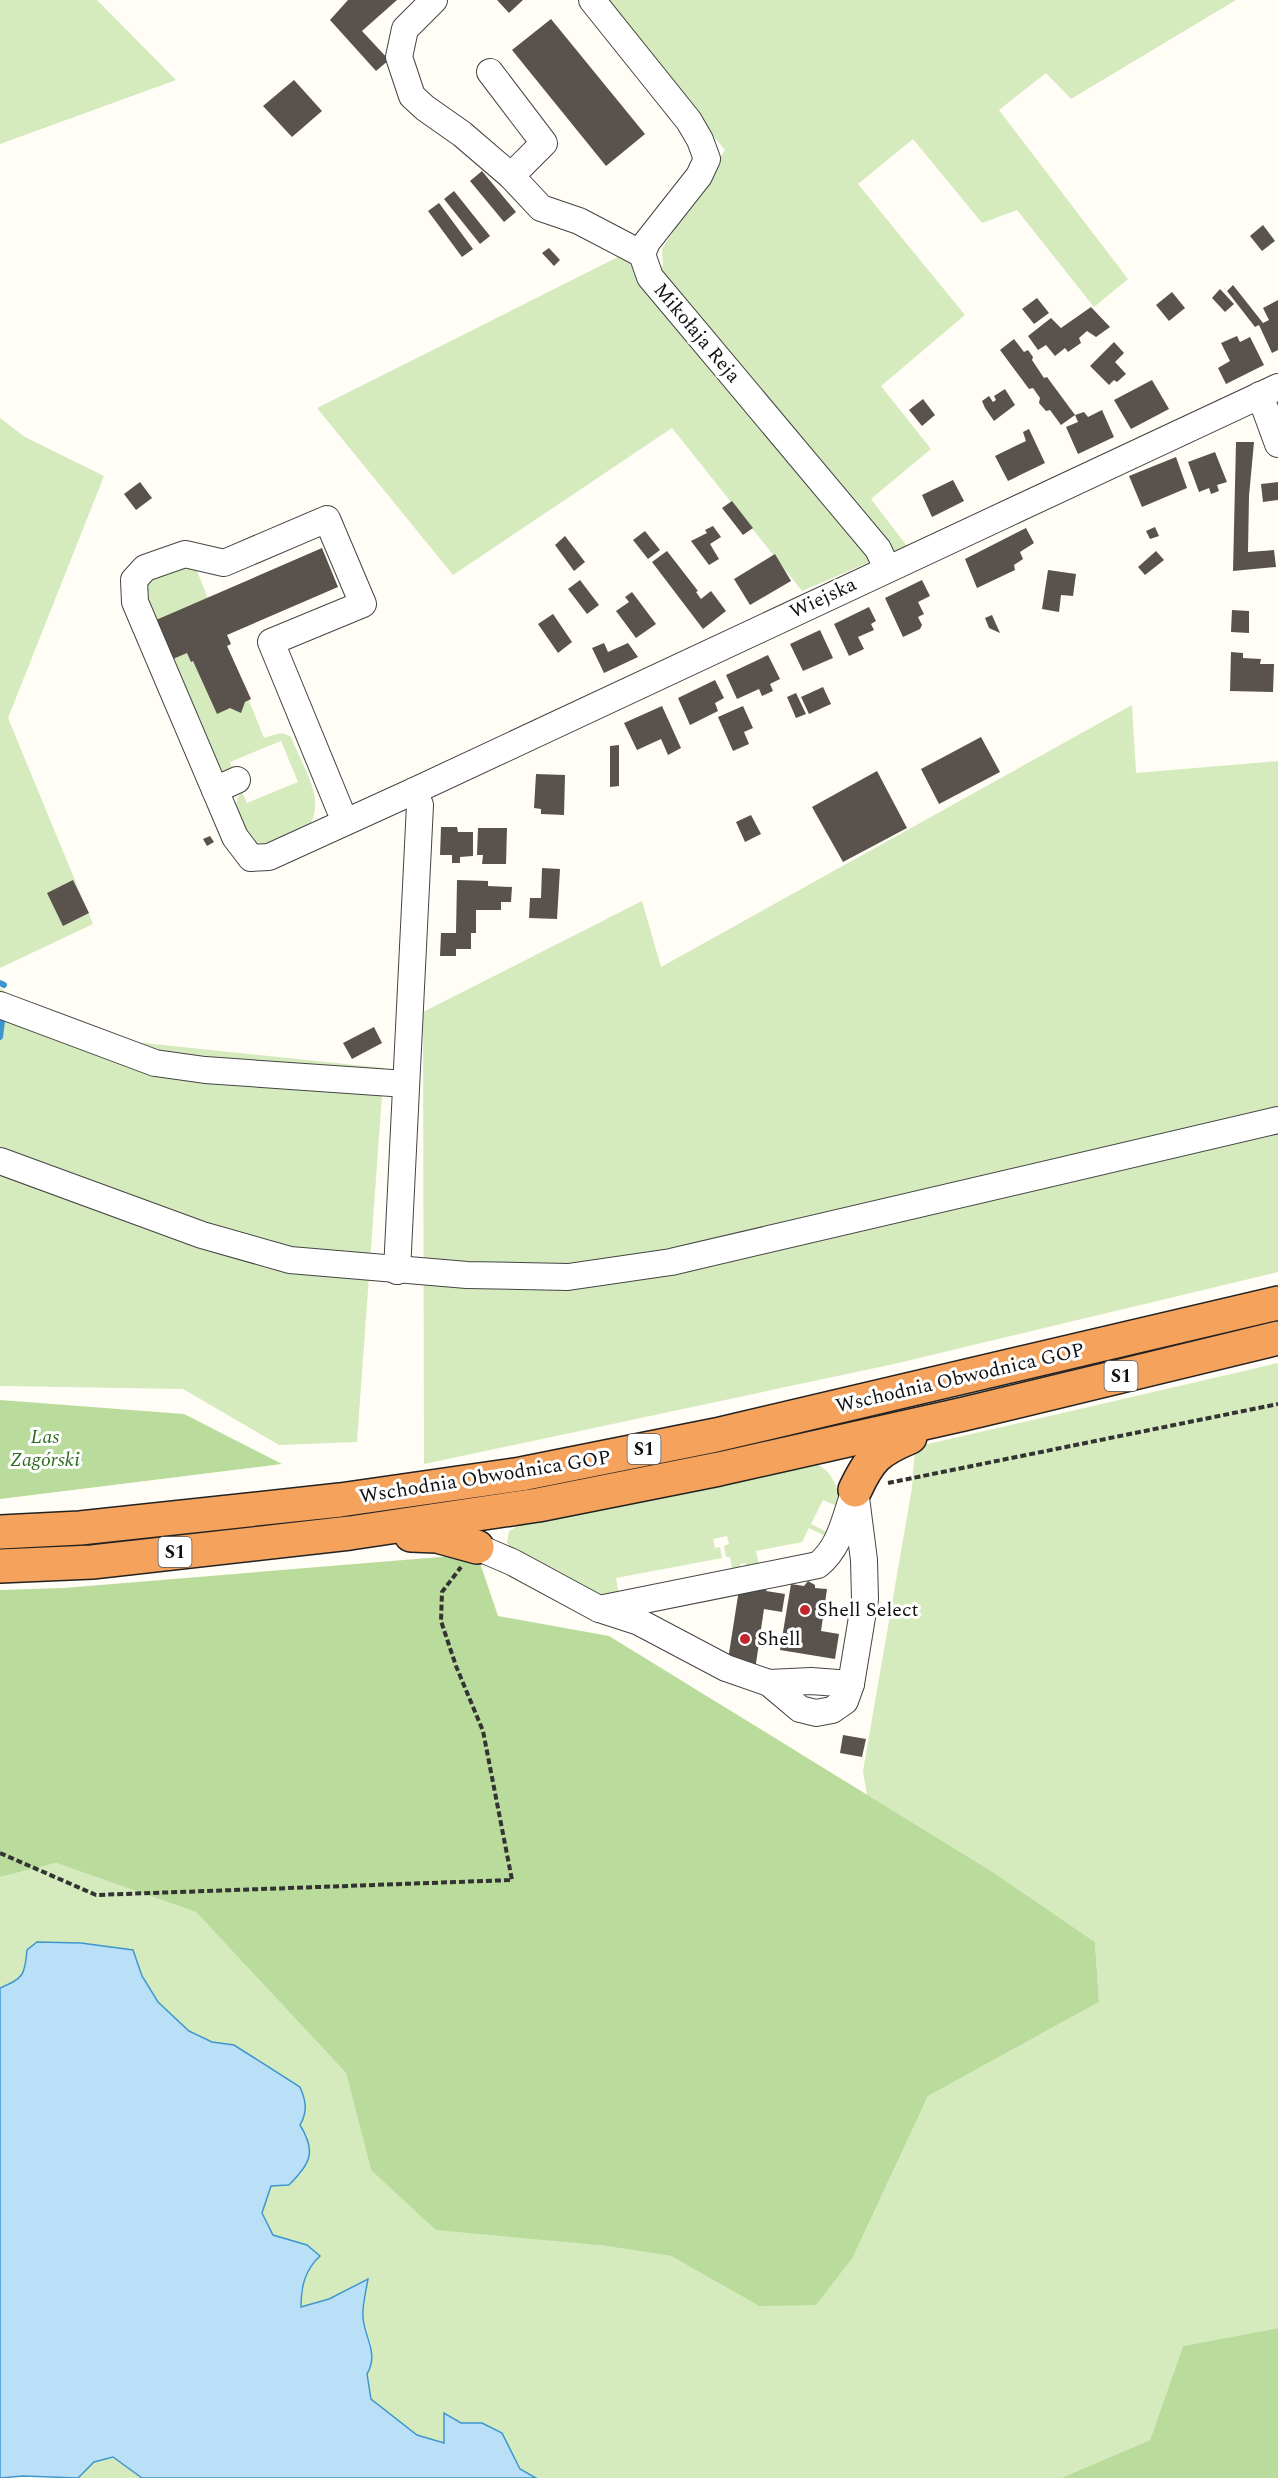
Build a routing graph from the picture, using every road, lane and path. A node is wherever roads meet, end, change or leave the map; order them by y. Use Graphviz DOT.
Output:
graph roads {
  1 [pos="434,0"];
  2 [pos="592,0"];
  3 [pos="490,72"];
  4 [pos="511,176"];
  5 [pos="642,255"];
  6 [pos="1269,391"];
  7 [pos="1278,444"];
  8 [pos="887,568"];
  9 [pos="414,791"];
  10 [pos="345,822"];
  11 [pos="0,1005"];
  12 [pos="406,1084"];
  13 [pos="1278,1120"];
  14 [pos="0,1161"];
  15 [pos="397,1270"];
  16 [pos="1278,1303"];
  17 [pos="1278,1338"];
  18 [pos="1278,1404"];
  19 [pos="964,1414"];
  20 [pos="855,1490"];
  21 [pos="0,1532"];
  22 [pos="350,1533"];
  23 [pos="477,1547"];
  24 [pos="0,1566"];
  25 [pos="599,1609"];
  26 [pos="0,1853"];
  1 -- 4 [label="street"];
  2 -- 5 [label="street"];
  3 -- 4 [label="street"];
  4 -- 5 [label="street"];
  5 -- 8 [label="street, Mikołaja Reja"];
  6 -- 7 [label="street"];
  6 -- 8 [label="street, Wiejska"];
  8 -- 9 [label="street, Wiejska"];
  9 -- 10 [label="street, Wiejska"];
  9 -- 12 [label="street"];
  10 -- 10 [label="street, Wiejska"];
  11 -- 12 [label="street"];
  12 -- 15 [label="street"];
  13 -- 15 [label="street"];
  14 -- 15 [label="street"];
  16 -- 21 [label="highway, Wschodnia Obwodnica GOP / S1"];
  17 -- 19 [label="highway, Wschodnia Obwodnica GOP / S1"];
  18 -- 20 [label="path"];
  19 -- 20 [label="highway"];
  19 -- 22 [label="highway, Wschodnia Obwodnica GOP / S1"];
  20 -- 25 [label="street"];
  20 -- 25 [label="street"];
  22 -- 23 [label="highway"];
  22 -- 24 [label="highway, Wschodnia Obwodnica GOP / S1"];
  23 -- 25 [label="street"];
  23 -- 26 [label="path"];
}
